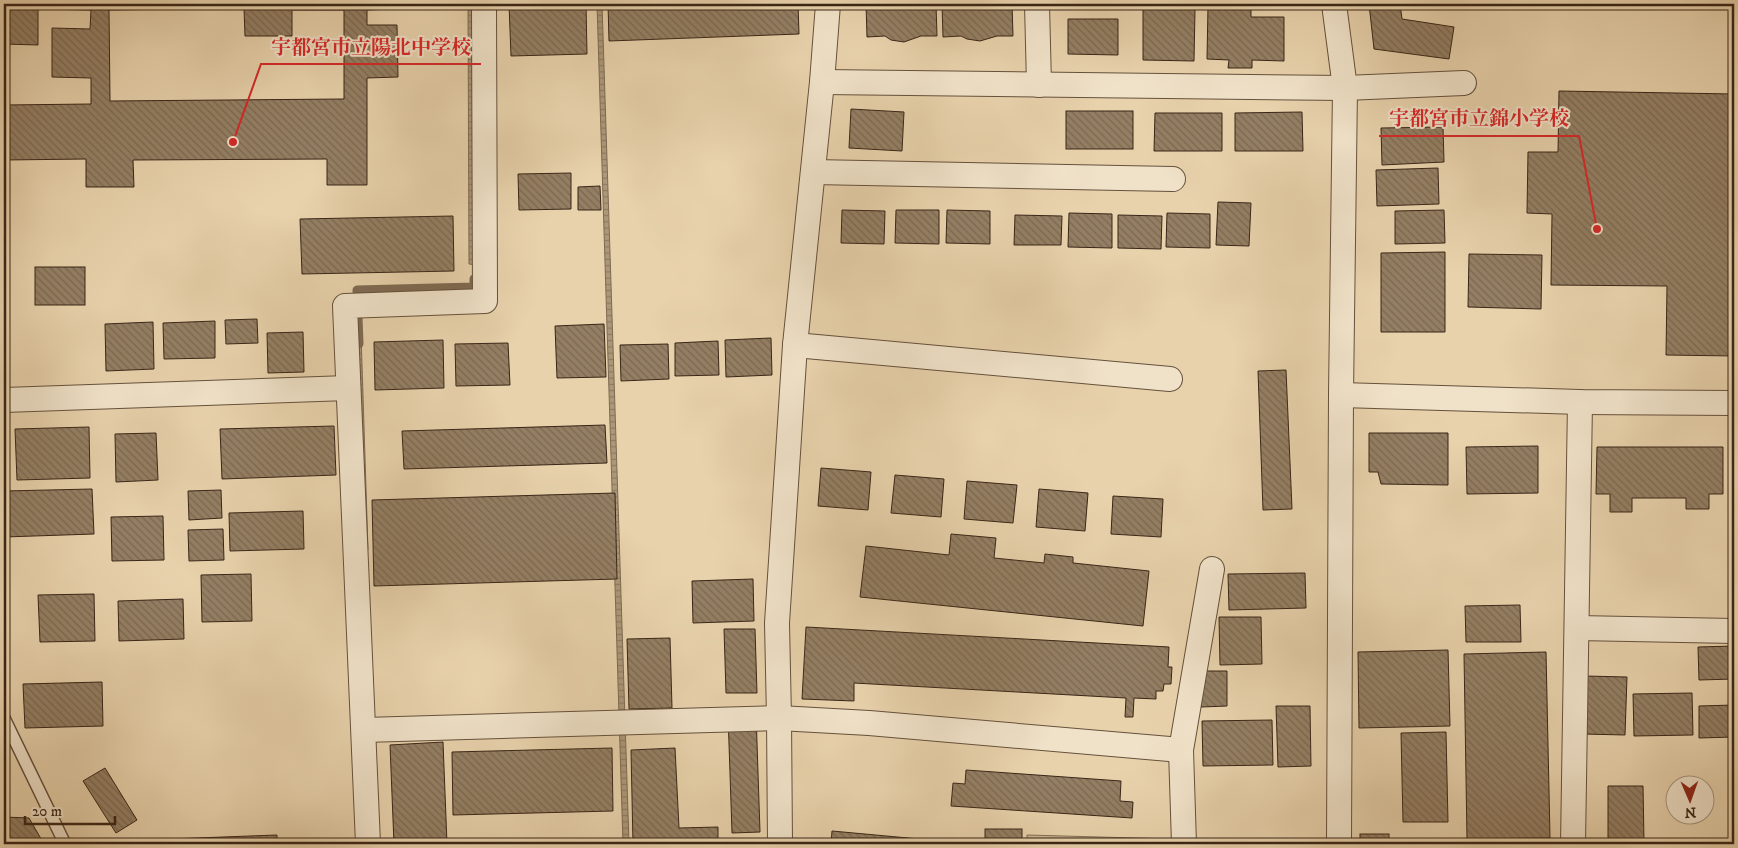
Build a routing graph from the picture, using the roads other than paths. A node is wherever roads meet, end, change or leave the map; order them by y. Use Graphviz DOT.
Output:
graph roads {
  1 [pos="484,4"];
  2 [pos="828,4"];
  3 [pos="1037,4"];
  4 [pos="1334,4"];
  5 [pos="822,82"];
  6 [pos="1464,83"];
  7 [pos="1038,85"];
  8 [pos="1345,88"];
  9 [pos="813,172"];
  10 [pos="1173,179"];
  11 [pos="795,345"];
  12 [pos="1170,379"];
  13 [pos="348,388"];
  14 [pos="1341,395"];
  15 [pos="4,400"];
  16 [pos="1580,402"];
  17 [pos="1734,403"];
  18 [pos="1212,569"];
  19 [pos="1576,628"];
  20 [pos="1734,631"];
  21 [pos="4,718"];
  22 [pos="780,718"];
  23 [pos="364,730"];
  24 [pos="1181,750"];
  25 [pos="65,844"];
  26 [pos="368,844"];
  27 [pos="780,844"];
  28 [pos="1184,844"];
  29 [pos="1339,844"];
  30 [pos="1573,844"];
  1 -- 13 [label="street"];
  2 -- 5 [label="street"];
  3 -- 7 [label="street"];
  4 -- 8 [label="street"];
  5 -- 7 [label="street"];
  5 -- 9 [label="street"];
  6 -- 8 [label="street"];
  7 -- 8 [label="street"];
  8 -- 14 [label="street"];
  9 -- 10 [label="street"];
  9 -- 11 [label="street"];
  11 -- 12 [label="street"];
  11 -- 22 [label="street"];
  13 -- 15 [label="street"];
  13 -- 23 [label="street"];
  14 -- 16 [label="street"];
  14 -- 29 [label="street"];
  16 -- 17 [label="street"];
  16 -- 19 [label="street"];
  18 -- 24 [label="street"];
  19 -- 20 [label="street"];
  19 -- 30 [label="street"];
  21 -- 25 [label="lane"];
  22 -- 23 [label="street"];
  22 -- 24 [label="street"];
  22 -- 27 [label="street"];
  23 -- 26 [label="street"];
  24 -- 28 [label="street"];
}
